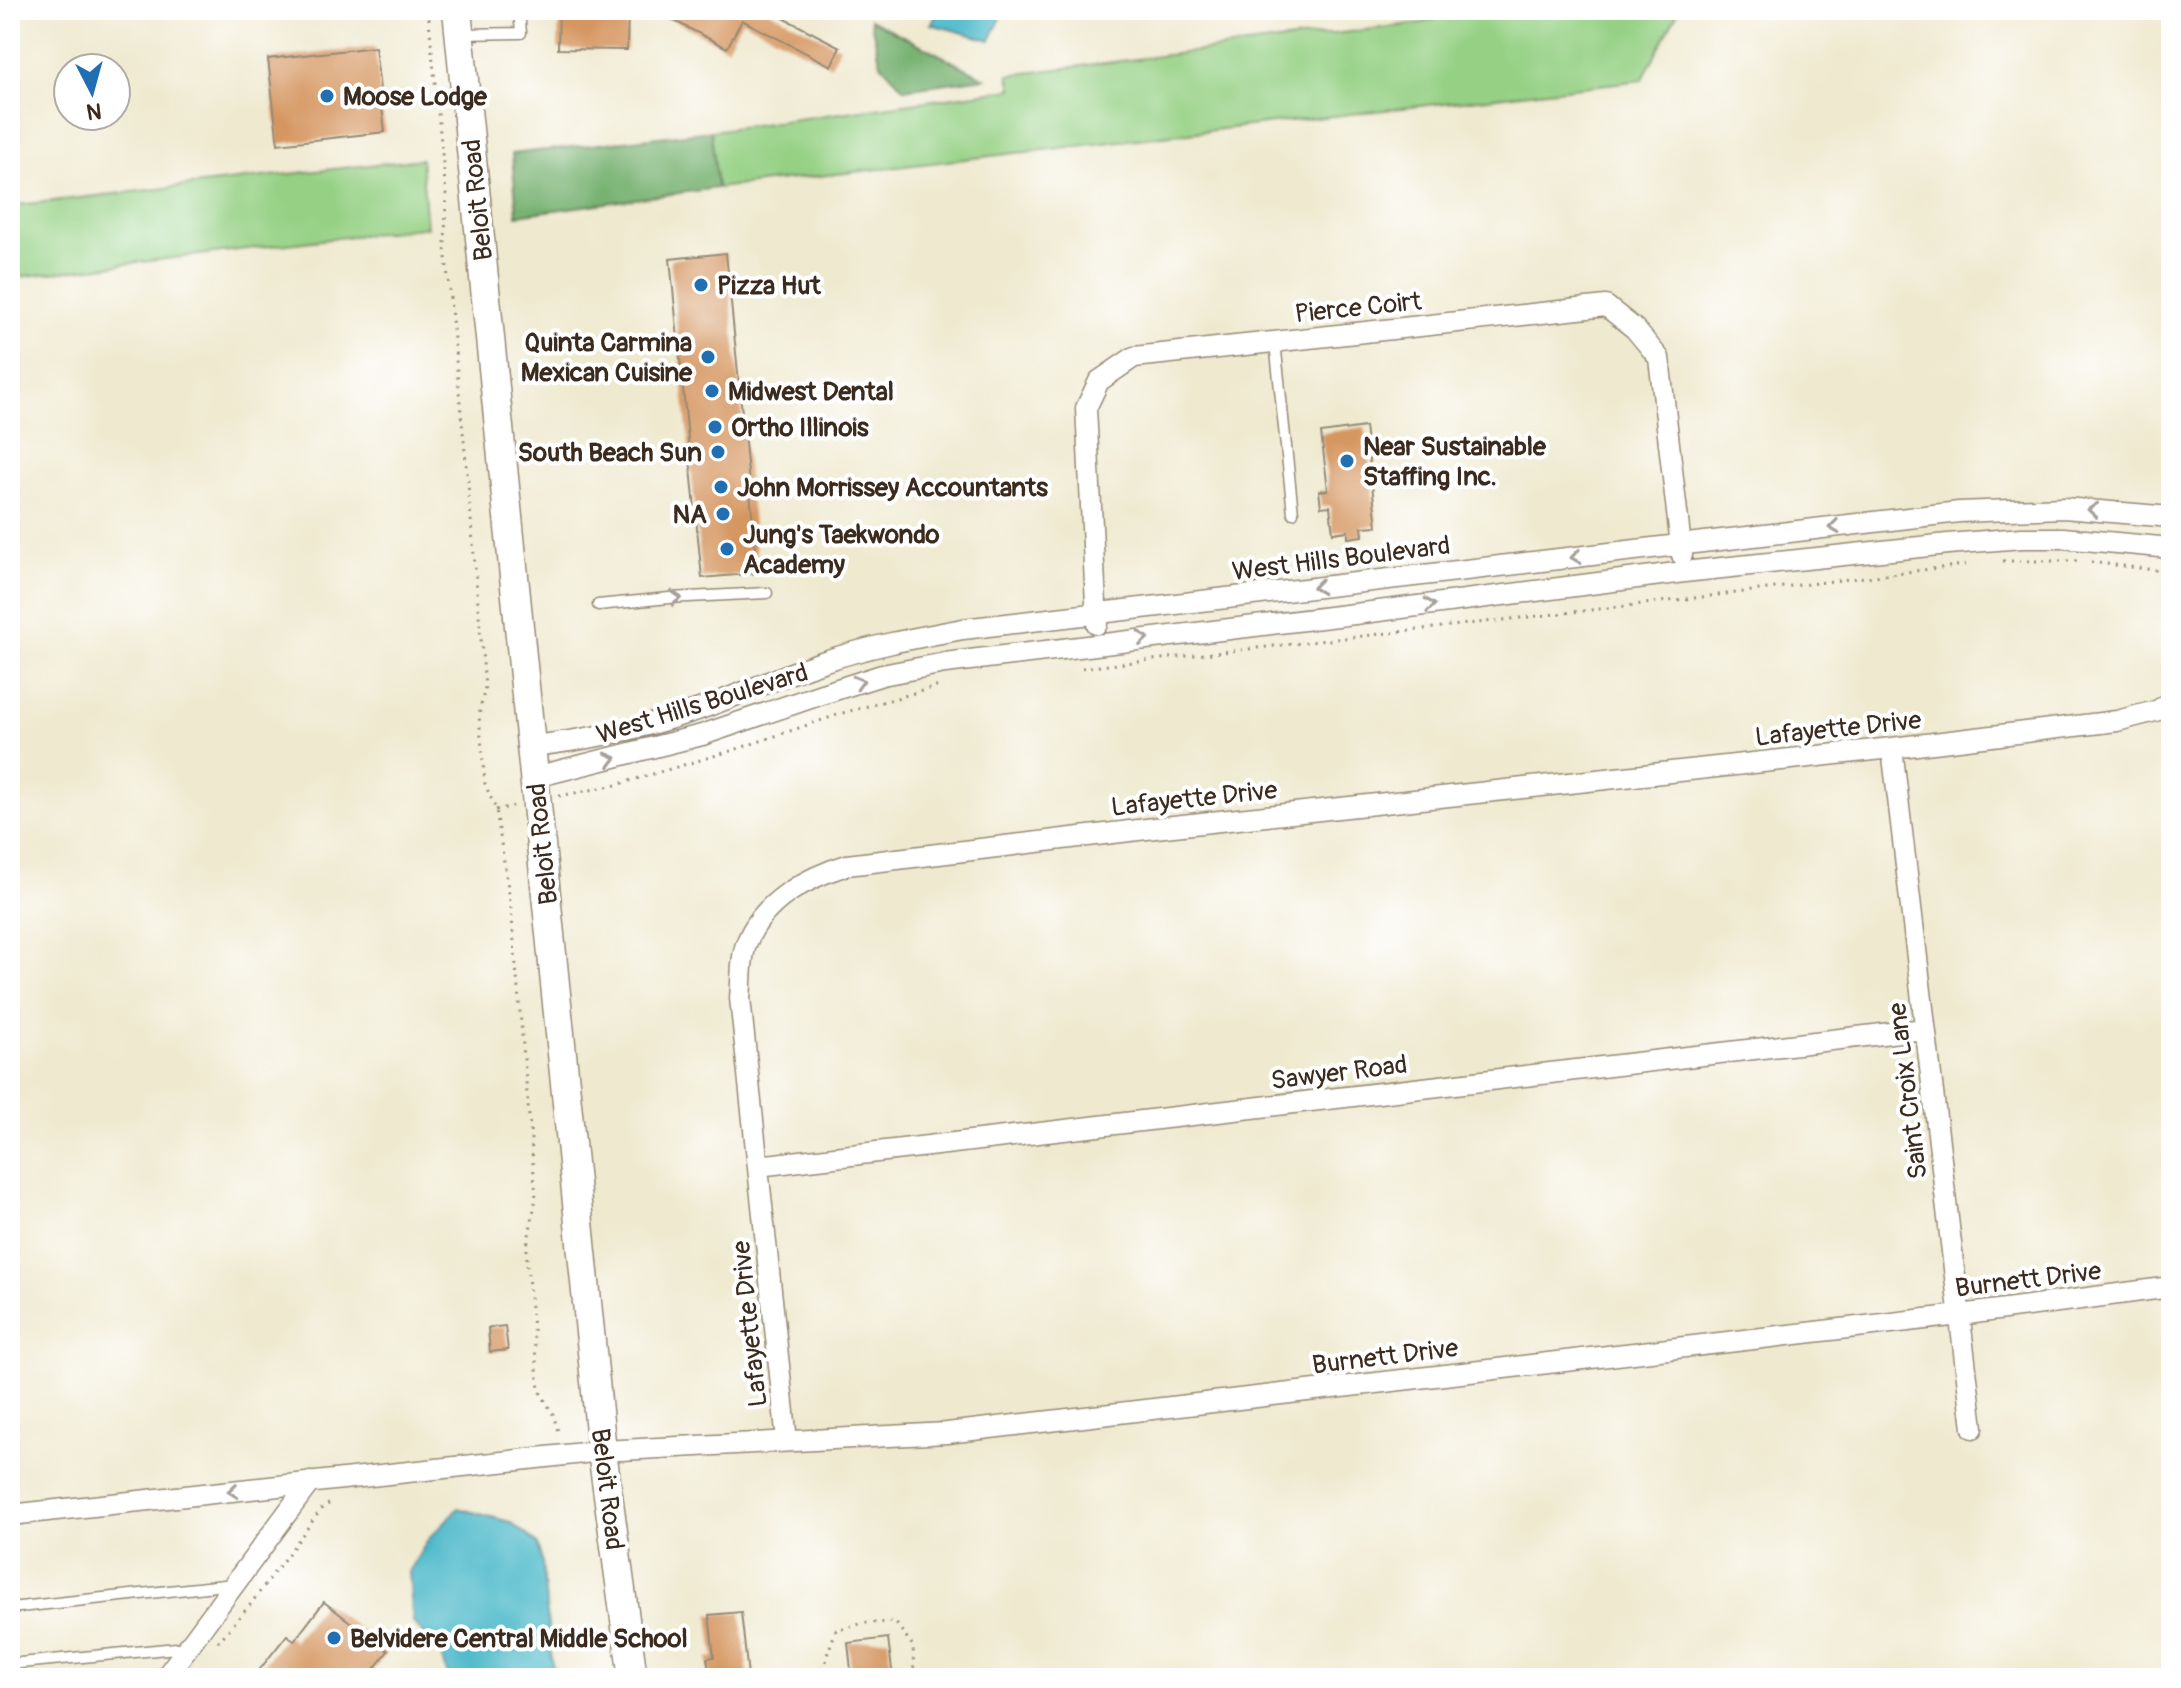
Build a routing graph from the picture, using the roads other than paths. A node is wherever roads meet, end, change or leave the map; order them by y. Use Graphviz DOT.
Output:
graph roads {
  1 [pos="519,10"];
  2 [pos="1069,10"];
  3 [pos="1076,10"];
  4 [pos="459,22"];
  5 [pos="1275,342"];
  6 [pos="1293,513"];
  7 [pos="2171,517"];
  8 [pos="1680,545"];
  9 [pos="2171,548"];
  10 [pos="1684,572"];
  11 [pos="767,593"];
  12 [pos="598,605"];
  13 [pos="1097,614"];
  14 [pos="1098,644"];
  15 [pos="2171,700"];
  16 [pos="532,746"];
  17 [pos="1892,748"];
  18 [pos="536,789"];
  19 [pos="1925,1029"];
  20 [pos="758,1166"];
  21 [pos="2171,1287"];
  22 [pos="1960,1315"];
  23 [pos="1973,1428"];
  24 [pos="787,1441"];
  25 [pos="602,1451"];
  26 [pos="310,1482"];
  27 [pos="10,1515"];
  28 [pos="236,1583"];
  29 [pos="10,1608"];
  30 [pos="189,1647"];
  31 [pos="10,1664"];
  32 [pos="165,1678"];
  33 [pos="633,1678"];
  1 -- 4 [label="lane"];
  2 -- 3 [label="lane"];
  4 -- 16 [label="main road, Beloit Road"];
  5 -- 6 [label="lane"];
  5 -- 8 [label="street, Pierce Coirt"];
  5 -- 13 [label="street, Pierce Coirt"];
  7 -- 8 [label="street, West Hills Boulevard, one-way"];
  8 -- 10 [label="street, Pierce Coirt"];
  8 -- 13 [label="street, West Hills Boulevard, one-way"];
  9 -- 10 [label="street, West Hills Boulevard"];
  14 -- 10 [label="street, West Hills Boulevard, one-way"];
  12 -- 11 [label="lane, one-way"];
  13 -- 14 [label="street, Pierce Coirt"];
  13 -- 16 [label="street, West Hills Boulevard"];
  18 -- 14 [label="street, West Hills Boulevard, one-way"];
  15 -- 17 [label="street, Lafayette Drive"];
  16 -- 18 [label="main road, Beloit Road"];
  17 -- 19 [label="street, Saint Croix Lane"];
  17 -- 20 [label="street, Lafayette Drive"];
  18 -- 25 [label="main road, Beloit Road"];
  19 -- 20 [label="street, Sawyer Road"];
  19 -- 22 [label="street, Saint Croix Lane"];
  20 -- 24 [label="street, Lafayette Drive"];
  21 -- 22 [label="street, Burnett Drive"];
  22 -- 23 [label="street, Saint Croix Lane"];
  22 -- 24 [label="street, Burnett Drive"];
  24 -- 25 [label="street, Burnett Drive"];
  25 -- 26 [label="street, Burnett Drive"];
  25 -- 33 [label="main road, Beloit Road"];
  26 -- 27 [label="street, Burnett Drive, one-way"];
  26 -- 28 [label="street"];
  28 -- 29 [label="lane"];
  28 -- 30 [label="street"];
  30 -- 31 [label="lane"];
  30 -- 32 [label="street"];
}
